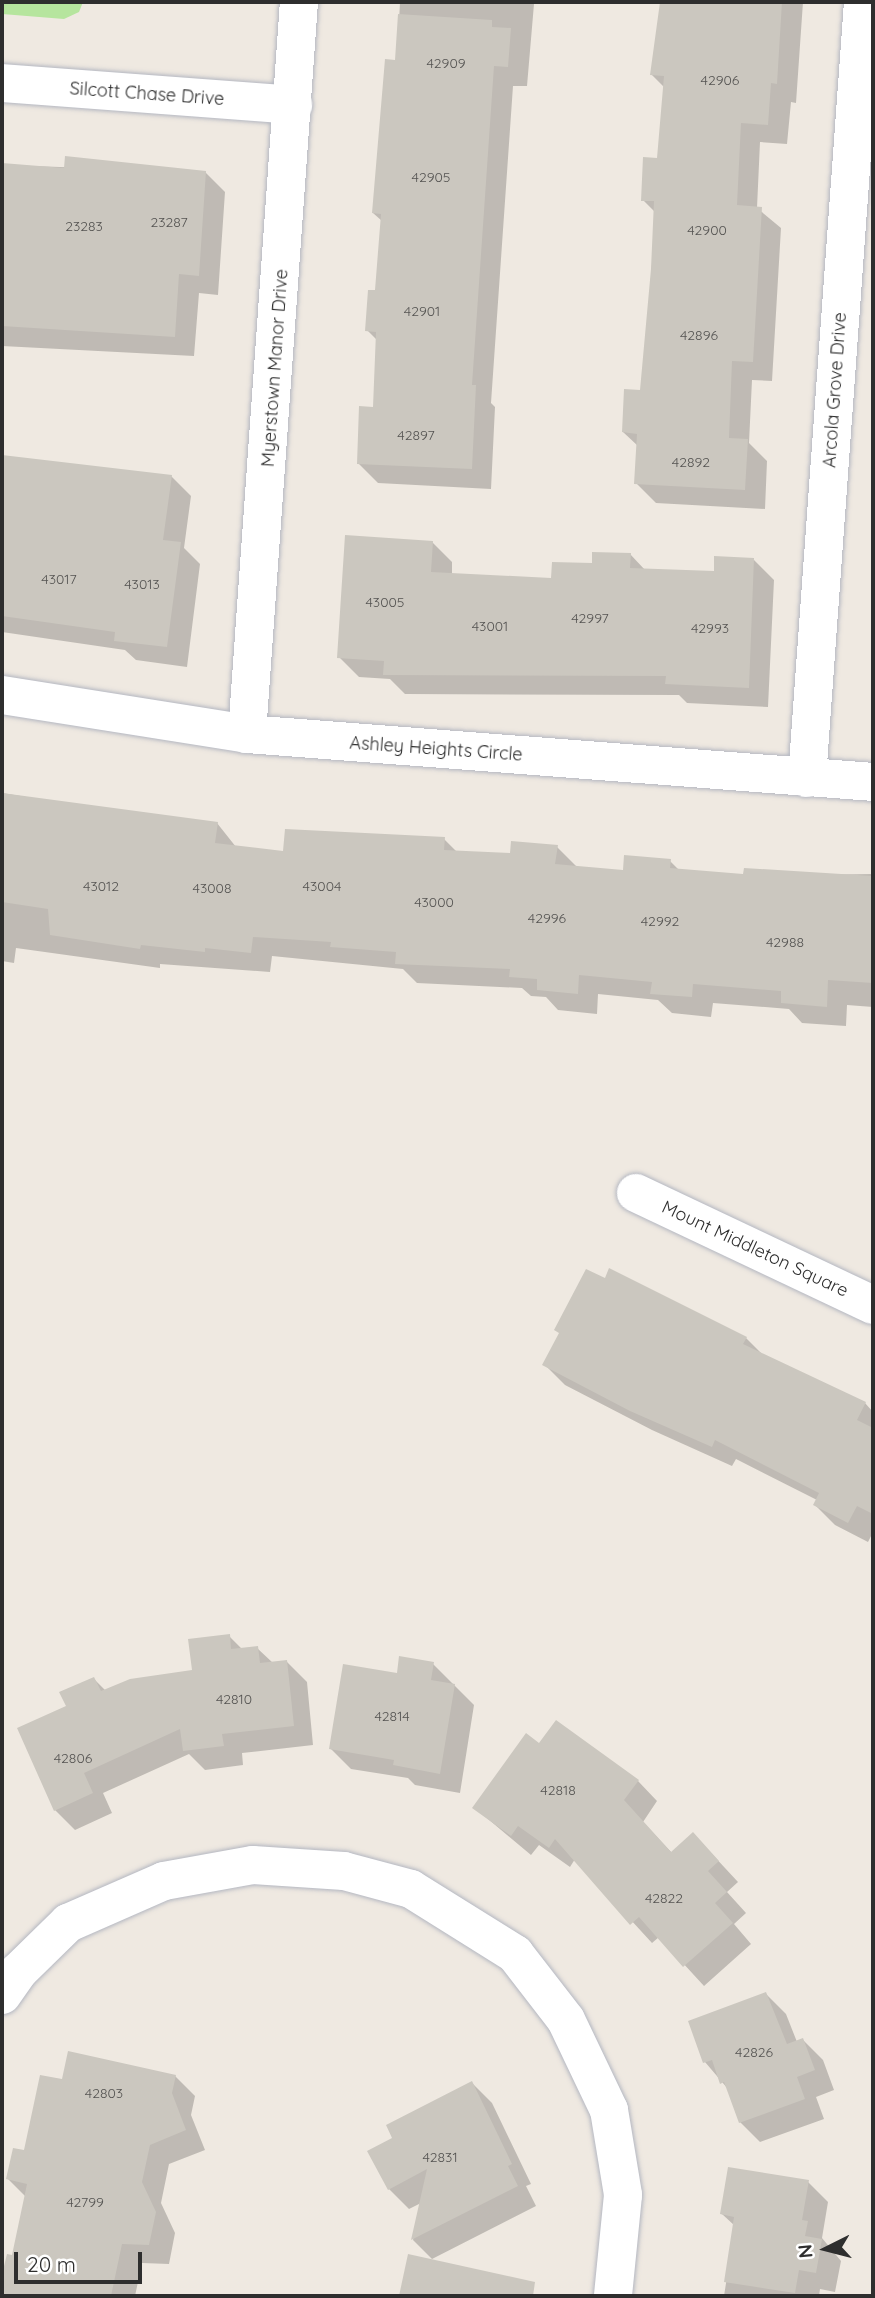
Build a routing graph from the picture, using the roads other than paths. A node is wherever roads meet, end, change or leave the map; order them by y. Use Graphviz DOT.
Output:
graph roads {
  1 [pos="299,2"];
  2 [pos="863,2"];
  3 [pos="2,83"];
  4 [pos="293,105"];
  5 [pos="2,695"];
  6 [pos="247,734"];
  7 [pos="807,778"];
  8 [pos="873,782"];
  9 [pos="636,1193"];
  10 [pos="873,1305"];
  11 [pos="2,1995"];
  12 [pos="613,2296"];
  1 -- 4 [label="street, Myerstown Manor Drive"];
  2 -- 7 [label="street, Arcola Grove Drive"];
  3 -- 4 [label="street, Silcott Chase Drive"];
  4 -- 6 [label="street, Myerstown Manor Drive"];
  5 -- 6 [label="street, Ashley Heights Circle"];
  6 -- 7 [label="street, Ashley Heights Circle"];
  7 -- 8 [label="street, Ashley Heights Circle"];
  9 -- 10 [label="street, Mount Middleton Square"];
  11 -- 12 [label="street"];
}
